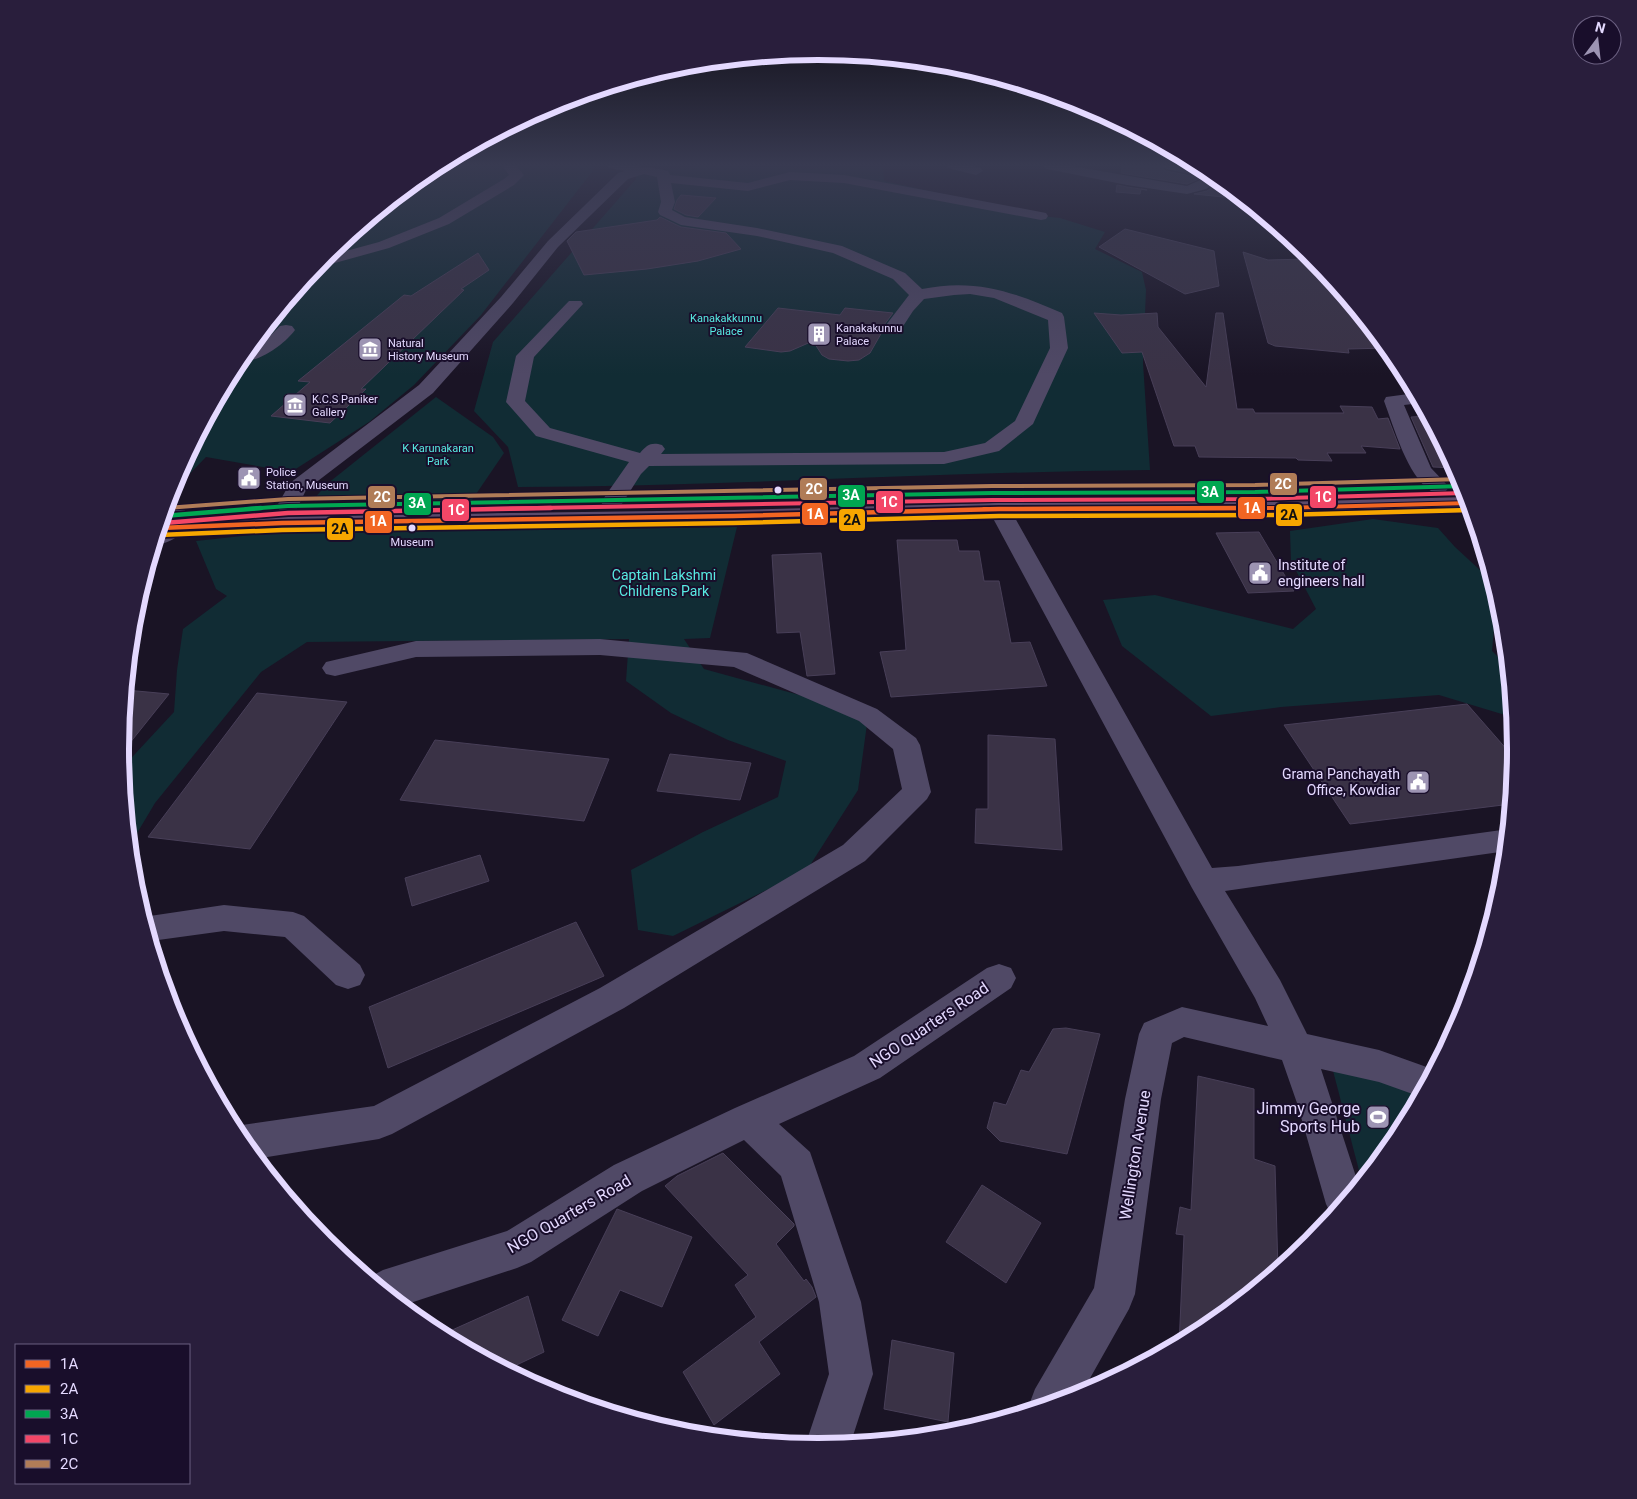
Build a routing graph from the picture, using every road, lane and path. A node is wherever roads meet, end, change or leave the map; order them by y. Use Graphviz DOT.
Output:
graph roads {
  1 [pos="409,235"];
  2 [pos="562,235"];
  3 [pos="770,235"];
  4 [pos="335,259"];
  5 [pos="918,296"];
  6 [pos="575,304"];
  7 [pos="286,330"];
  8 [pos="892,330"];
  9 [pos="255,352"];
  10 [pos="1412,399"];
  11 [pos="650,454"];
  12 [pos="1456,486"];
  13 [pos="1439,487"];
  14 [pos="612,502"];
  15 [pos="1462,503"];
  16 [pos="288,506"];
  17 [pos="999,509"];
  18 [pos="169,520"];
  19 [pos="169,520"];
  20 [pos="335,668"];
  21 [pos="1502,841"];
  22 [pos="1203,880"];
  23 [pos="152,928"];
  24 [pos="348,975"];
  25 [pos="999,978"];
  26 [pos="1295,1046"];
  27 [pos="1423,1081"];
  28 [pos="748,1120"];
  29 [pos="251,1142"];
  30 [pos="1342,1198"];
  31 [pos="389,1289"];
  32 [pos="1056,1396"];
  33 [pos="830,1439"];
  1 -- 4 [label="street"];
  2 -- 16 [label="street"];
  3 -- 5 [label="street"];
  5 -- 8 [label="street"];
  5 -- 11 [label="street"];
  6 -- 11 [label="street"];
  7 -- 9 [label="street"];
  10 -- 13 [label="street"];
  11 -- 14 [label="street"];
  12 -- 13 [label="main road"];
  13 -- 14 [label="main road"];
  14 -- 16 [label="main road"];
  15 -- 17 [label="main road"];
  16 -- 18 [label="main road"];
  17 -- 19 [label="main road"];
  17 -- 22 [label="street"];
  20 -- 29 [label="street"];
  21 -- 22 [label="street"];
  22 -- 26 [label="street"];
  23 -- 24 [label="street"];
  25 -- 28 [label="street, NGO Quarters Road"];
  26 -- 27 [label="street"];
  26 -- 30 [label="street"];
  26 -- 32 [label="street, Wellington Avenue"];
  28 -- 31 [label="street, NGO Quarters Road"];
  28 -- 33 [label="street"];
}
